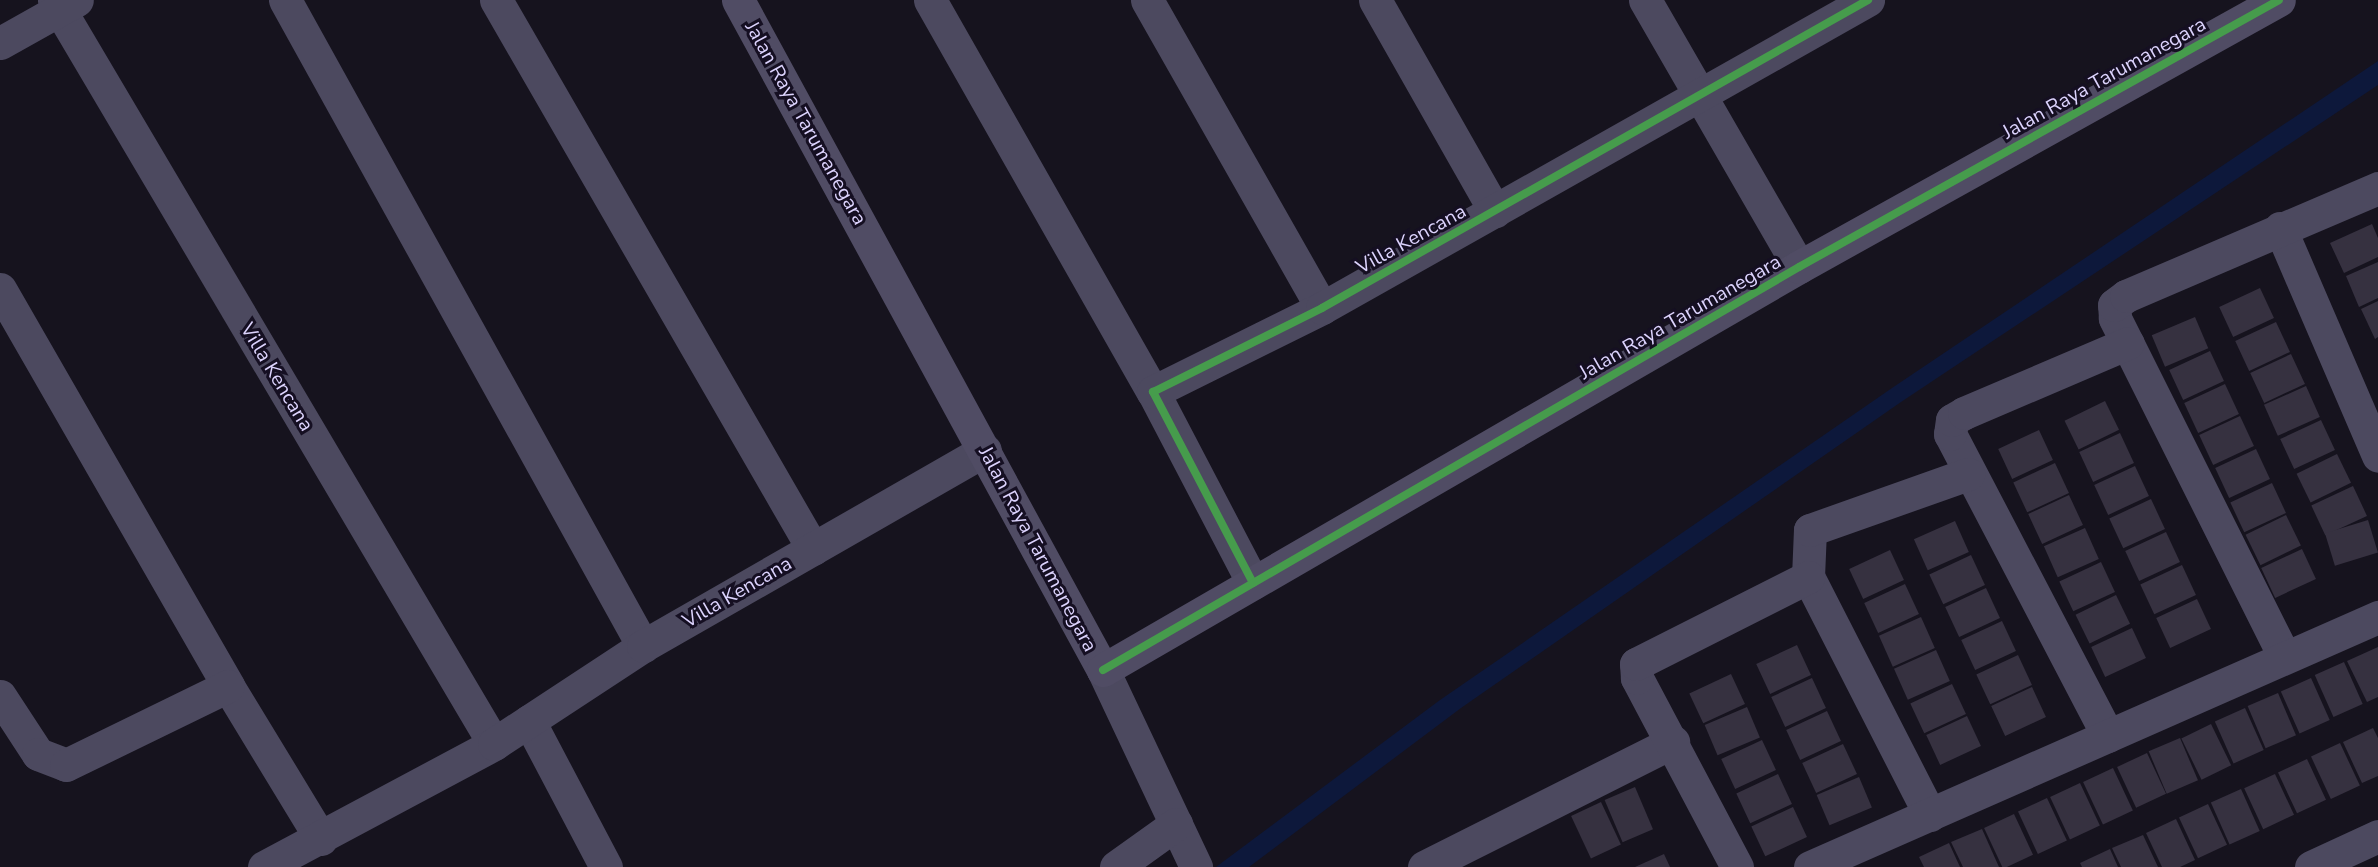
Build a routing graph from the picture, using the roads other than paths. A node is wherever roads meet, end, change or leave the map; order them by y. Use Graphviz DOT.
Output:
graph roads {
  1 [pos="285,0"];
  2 [pos="496,0"];
  3 [pos="738,0"];
  4 [pos="930,0"];
  5 [pos="1147,0"];
  6 [pos="1375,0"];
  7 [pos="1645,0"];
  8 [pos="1868,0"];
  9 [pos="2278,0"];
  10 [pos="63,3"];
  11 [pos="0,43"];
  12 [pos="1700,94"];
  13 [pos="2378,188"];
  14 [pos="1495,210"];
  15 [pos="2280,228"];
  16 [pos="1799,267"];
  17 [pos="0,289"];
  18 [pos="1322,308"];
  19 [pos="2128,343"];
  20 [pos="1153,392"];
  21 [pos="985,450"];
  22 [pos="2378,456"];
  23 [pos="1968,474"];
  24 [pos="813,549"];
  25 [pos="1808,577"];
  26 [pos="1253,583"];
  27 [pos="2378,618"];
  28 [pos="643,646"];
  29 [pos="2284,656"];
  30 [pos="1102,670"];
  31 [pos="228,686"];
  32 [pos="0,696"];
  33 [pos="529,721"];
  34 [pos="2108,736"];
  35 [pos="1673,742"];
  36 [pos="494,744"];
  37 [pos="1930,815"];
  38 [pos="1176,824"];
  39 [pos="2378,836"];
  40 [pos="321,839"];
  41 [pos="1194,862"];
  42 [pos="1827,864"];
  43 [pos="264,867"];
  44 [pos="606,867"];
  45 [pos="1116,867"];
  46 [pos="1424,867"];
  47 [pos="1737,867"];
  48 [pos="2311,867"];
  1 -- 28 [label="street"];
  2 -- 24 [label="street"];
  3 -- 21 [label="street, Jalan Raya Tarumanegara"];
  4 -- 20 [label="street"];
  5 -- 18 [label="street"];
  6 -- 14 [label="street"];
  7 -- 12 [label="street"];
  8 -- 12 [label="street, Villa Kencana"];
  9 -- 16 [label="street, Jalan Raya Tarumanegara"];
  10 -- 11 [label="street, Villa Kencana"];
  10 -- 36 [label="street, Villa Kencana"];
  12 -- 14 [label="street, Villa Kencana"];
  12 -- 16 [label="street"];
  13 -- 15 [label="street"];
  14 -- 18 [label="street, Villa Kencana"];
  15 -- 19 [label="street"];
  15 -- 22 [label="street"];
  16 -- 26 [label="street, Jalan Raya Tarumanegara"];
  17 -- 31 [label="street"];
  18 -- 20 [label="street, Villa Kencana"];
  19 -- 23 [label="street"];
  19 -- 29 [label="street"];
  20 -- 26 [label="street"];
  21 -- 24 [label="street, Villa Kencana"];
  21 -- 30 [label="street, Jalan Raya Tarumanegara"];
  23 -- 25 [label="street"];
  23 -- 34 [label="street"];
  24 -- 28 [label="street, Villa Kencana"];
  25 -- 35 [label="street"];
  25 -- 37 [label="street"];
  26 -- 30 [label="street, Jalan Raya Tarumanegara"];
  27 -- 29 [label="street"];
  28 -- 33 [label="street, Villa Kencana"];
  29 -- 34 [label="street"];
  30 -- 38 [label="street"];
  31 -- 32 [label="street"];
  31 -- 40 [label="street"];
  33 -- 36 [label="street, Villa Kencana"];
  33 -- 44 [label="street"];
  34 -- 37 [label="street"];
  35 -- 46 [label="street"];
  35 -- 47 [label="street"];
  36 -- 40 [label="street, Villa Kencana"];
  37 -- 42 [label="street"];
  38 -- 41 [label="street"];
  38 -- 45 [label="street"];
  39 -- 48 [label="street"];
  40 -- 43 [label="street, Villa Kencana"];
}
